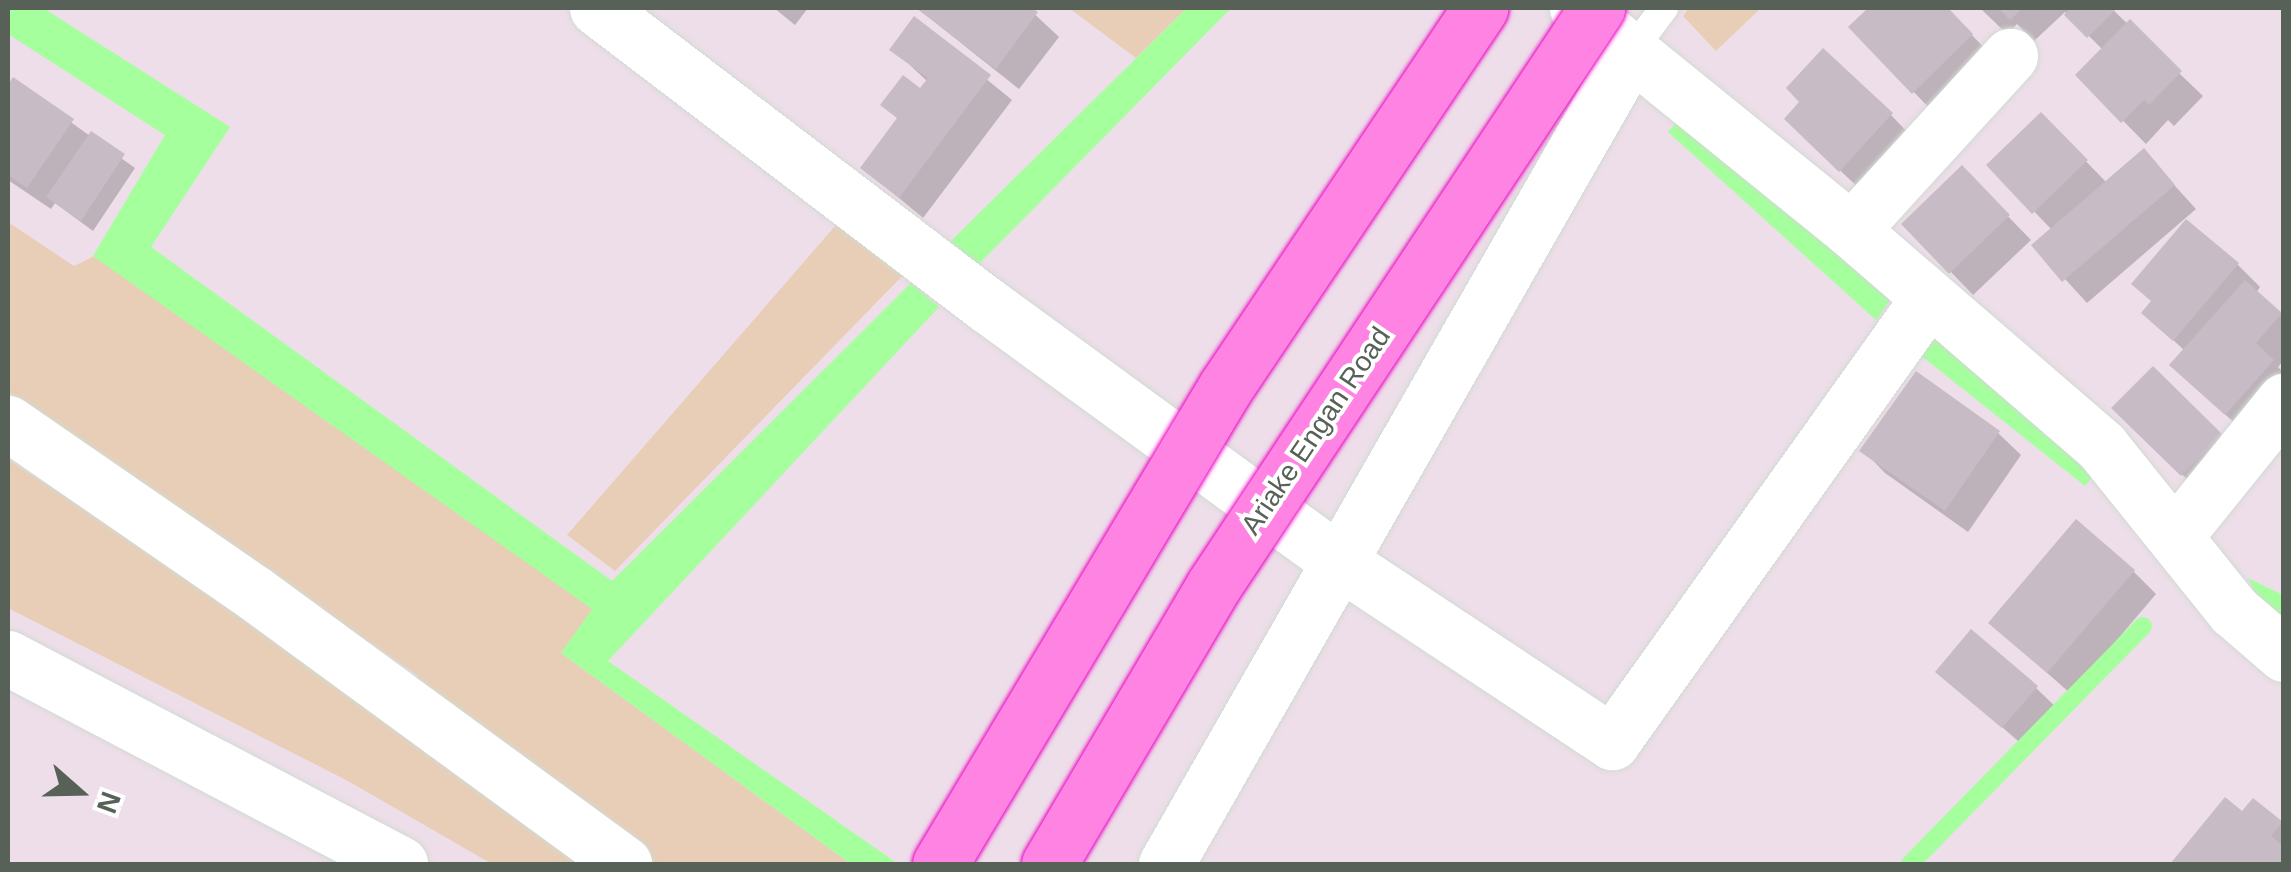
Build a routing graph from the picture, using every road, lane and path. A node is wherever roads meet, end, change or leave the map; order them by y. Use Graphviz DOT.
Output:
graph roads {
  1 [pos="597,8"];
  2 [pos="1480,8"];
  3 [pos="1577,8"];
  4 [pos="1597,8"];
  5 [pos="1664,8"];
  6 [pos="1631,52"];
  7 [pos="2010,56"];
  8 [pos="1851,230"];
  9 [pos="1927,300"];
  10 [pos="2284,401"];
  11 [pos="8,423"];
  12 [pos="2174,536"];
  13 [pos="1337,560"];
  14 [pos="2284,654"];
  15 [pos="8,658"];
  16 [pos="400,864"];
  17 [pos="624,864"];
  18 [pos="940,864"];
  19 [pos="1049,864"];
  20 [pos="1166,864"];
  1 -- 13 [label="street"];
  2 -- 18 [label="highway, bridge"];
  3 -- 6 [label="street"];
  4 -- 19 [label="highway, Ariake Engan Road, bridge"];
  5 -- 6 [label="lane"];
  6 -- 8 [label="street"];
  6 -- 13 [label="street"];
  7 -- 8 [label="street"];
  8 -- 9 [label="street"];
  9 -- 12 [label="street"];
  9 -- 13 [label="street"];
  10 -- 12 [label="street"];
  11 -- 17 [label="street"];
  12 -- 14 [label="street"];
  13 -- 20 [label="street"];
  15 -- 16 [label="street"];
}
